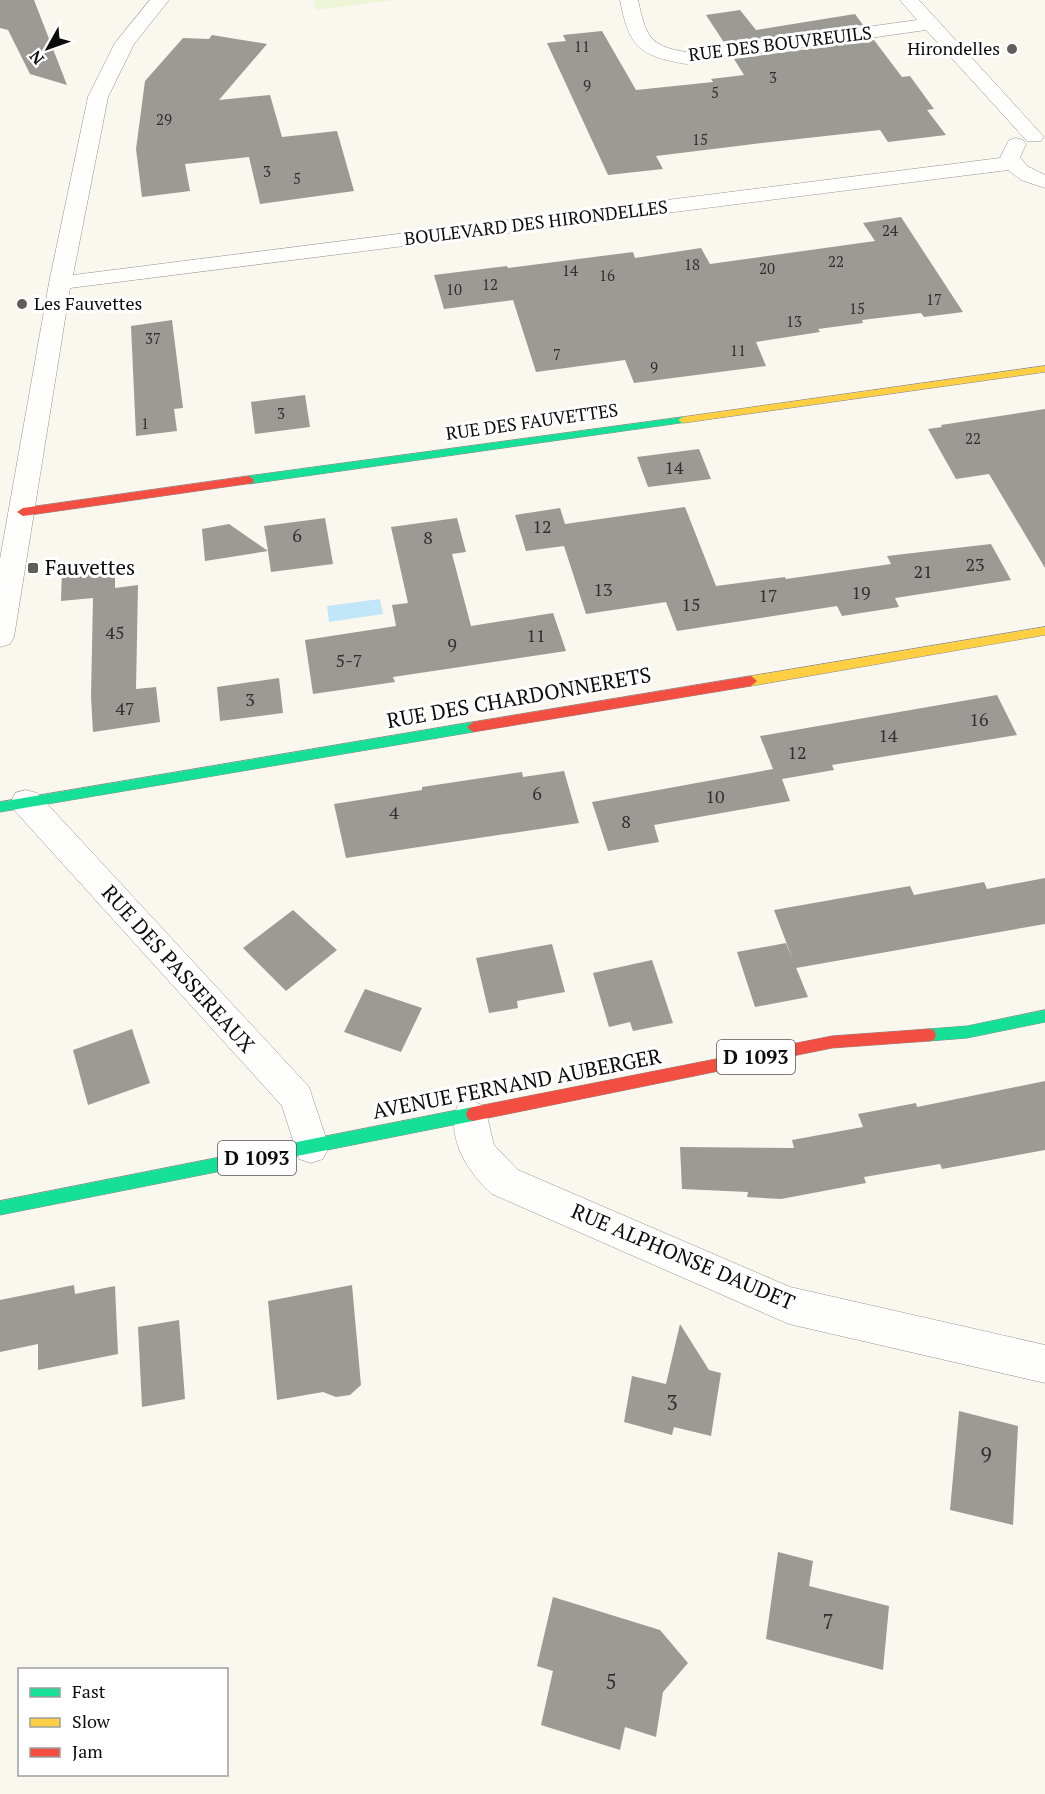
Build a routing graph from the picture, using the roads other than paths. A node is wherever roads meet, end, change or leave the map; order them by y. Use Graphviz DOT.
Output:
graph roads {
  1 [pos="160,0"];
  2 [pos="629,0"];
  3 [pos="909,0"];
  4 [pos="930,24"];
  5 [pos="1039,137"];
  6 [pos="1012,164"];
  7 [pos="1045,182"];
  8 [pos="60,283"];
  9 [pos="1045,369"];
  10 [pos="23,512"];
  11 [pos="1045,631"];
  12 [pos="0,637"];
  13 [pos="13,804"];
  14 [pos="1045,1016"];
  15 [pos="470,1116"];
  16 [pos="311,1147"];
  17 [pos="0,1208"];
  18 [pos="1045,1364"];
  1 -- 8 [label="street"];
  2 -- 4 [label="street, RUE DES BOUVREUILS"];
  3 -- 4 [label="street"];
  4 -- 5 [label="street"];
  5 -- 6 [label="street"];
  6 -- 7 [label="street"];
  6 -- 8 [label="street, BOULEVARD DES HIRONDELLES"];
  8 -- 10 [label="street"];
  9 -- 10 [label="street, RUE DES FAUVETTES"];
  10 -- 12 [label="street"];
  11 -- 13 [label="street, RUE DES CHARDONNERETS"];
  13 -- 16 [label="street, RUE DES PASSEREAUX"];
  14 -- 15 [label="street, AVENUE FERNAND AUBERGER / D 1093"];
  15 -- 16 [label="street, AVENUE FERNAND AUBERGER / D 1093"];
  15 -- 18 [label="street, RUE ALPHONSE DAUDET"];
  16 -- 17 [label="street, AVENUE FERNAND AUBERGER / D 1093"];
}
